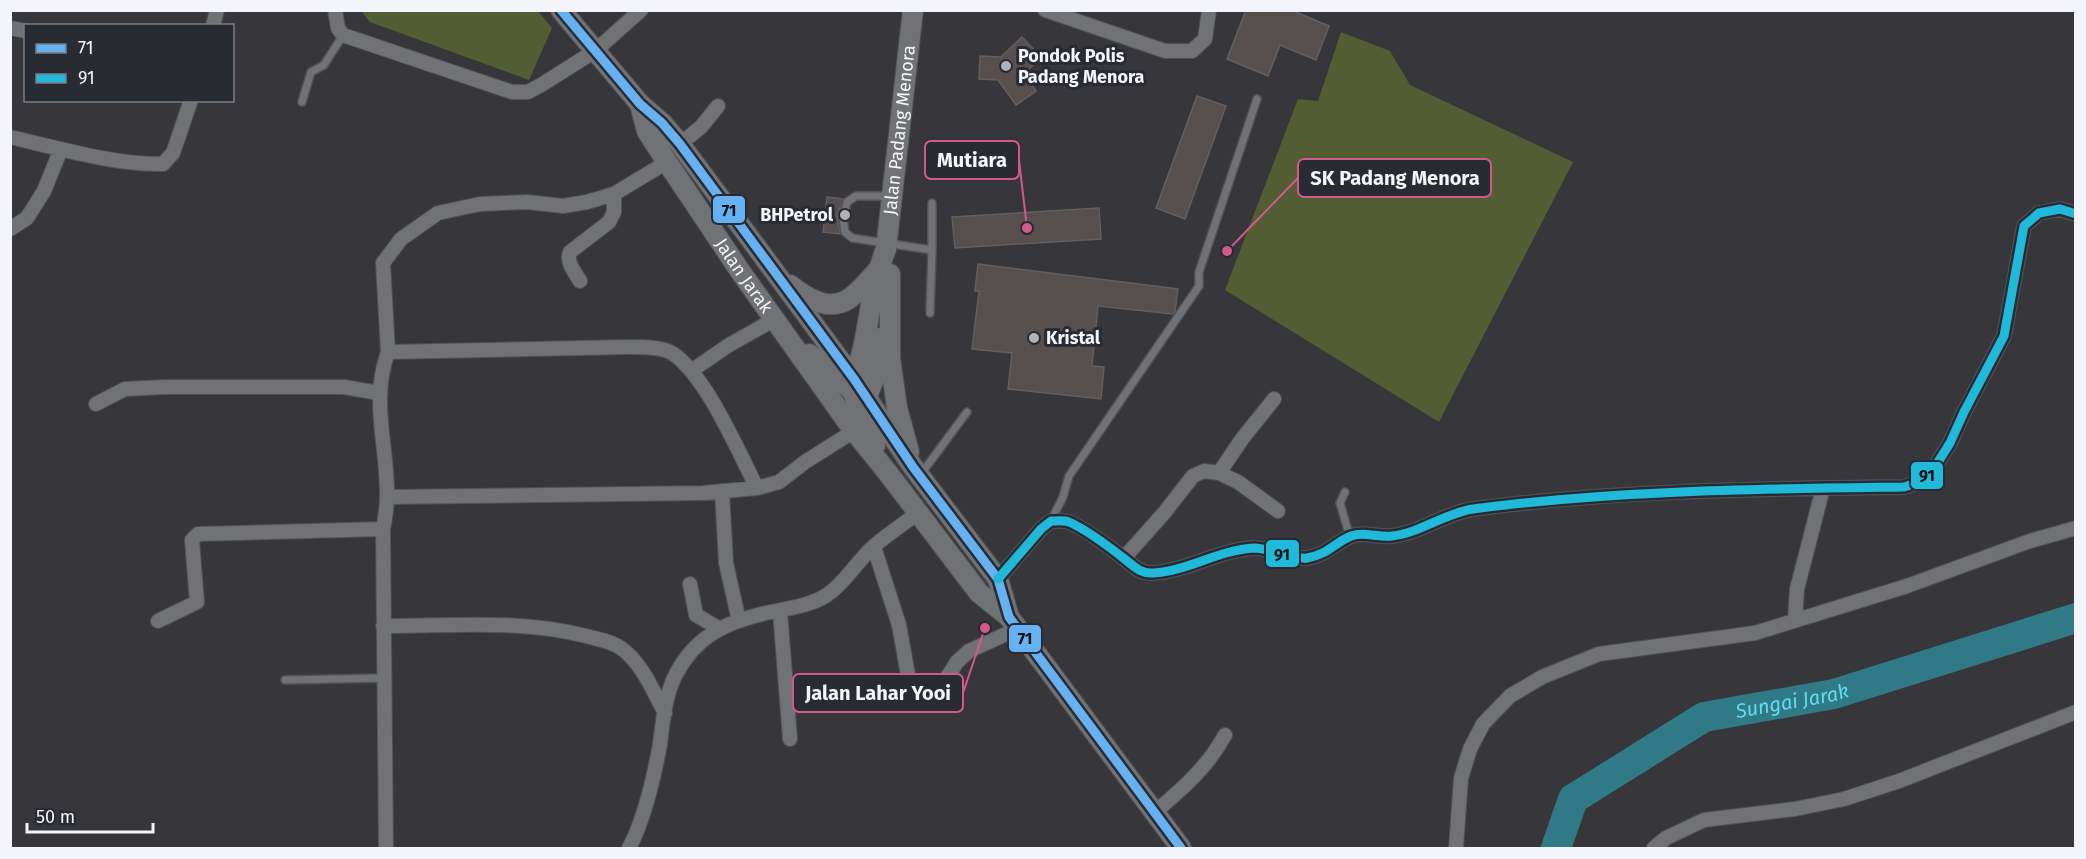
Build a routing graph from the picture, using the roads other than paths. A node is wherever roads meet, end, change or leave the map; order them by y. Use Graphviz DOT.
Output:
graph roads {
  1 [pos="335,10"];
  2 [pos="641,10"];
  3 [pos="913,10"];
  4 [pos="1045,10"];
  5 [pos="1209,10"];
  6 [pos="562,11"];
  7 [pos="343,35"];
  8 [pos="595,51"];
  9 [pos="1257,99"];
  10 [pos="190,102"];
  11 [pos="302,102"];
  12 [pos="640,104"];
  13 [pos="718,106"];
  14 [pos="10,137"];
  15 [pos="680,144"];
  16 [pos="61,149"];
  17 [pos="667,162"];
  18 [pos="614,194"];
  19 [pos="892,196"];
  20 [pos="932,203"];
  21 [pos="2076,214"];
  22 [pos="10,230"];
  23 [pos="886,246"];
  24 [pos="932,250"];
  25 [pos="883,272"];
  26 [pos="774,273"];
  27 [pos="580,281"];
  28 [pos="930,313"];
  29 [pos="776,322"];
  30 [pos="388,352"];
  31 [pos="691,371"];
  32 [pos="858,390"];
  33 [pos="379,393"];
  34 [pos="1274,399"];
  35 [pos="96,404"];
  36 [pos="967,412"];
  37 [pos="854,431"];
  38 [pos="916,472"];
  39 [pos="888,473"];
  40 [pos="1219,473"];
  41 [pos="757,488"];
  42 [pos="1823,488"];
  43 [pos="723,491"];
  44 [pos="1345,492"];
  45 [pos="387,496"];
  46 [pos="1278,511"];
  47 [pos="918,513"];
  48 [pos="1051,521"];
  49 [pos="2076,528"];
  50 [pos="383,529"];
  51 [pos="1350,537"];
  52 [pos="874,547"];
  53 [pos="1124,558"];
  54 [pos="998,579"];
  55 [pos="690,584"];
  56 [pos="780,612"];
  57 [pos="158,621"];
  58 [pos="739,621"];
  59 [pos="1795,621"];
  60 [pos="1013,623"];
  61 [pos="383,626"];
  62 [pos="720,629"];
  63 [pos="384,678"];
  64 [pos="285,680"];
  65 [pos="945,681"];
  66 [pos="912,697"];
  67 [pos="2076,712"];
  68 [pos="665,713"];
  69 [pos="1225,735"];
  70 [pos="790,739"];
  71 [pos="1154,813"];
  72 [pos="386,849"];
  73 [pos="629,849"];
  74 [pos="1181,849"];
  75 [pos="1456,849"];
  76 [pos="1654,849"];
  1 -- 7 [label="street"];
  2 -- 8 [label="street"];
  3 -- 19 [label="main road, Jalan Padang Menora"];
  4 -- 5 [label="street"];
  6 -- 8 [label="main road, Jalan Jarak"];
  7 -- 8 [label="street"];
  7 -- 11 [label="lane"];
  8 -- 12 [label="main road, Jalan Jarak"];
  9 -- 48 [label="lane"];
  10 -- 16 [label="street"];
  12 -- 15 [label="main road, Jalan Jarak"];
  12 -- 17 [label="main road, Jalan Jarak"];
  13 -- 15 [label="street"];
  14 -- 16 [label="street"];
  15 -- 26 [label="main road, Jalan Jarak"];
  16 -- 22 [label="street"];
  17 -- 18 [label="street"];
  17 -- 29 [label="main road, Jalan Jarak"];
  18 -- 27 [label="street"];
  18 -- 30 [label="street"];
  19 -- 23 [label="main road, Jalan Padang Menora"];
  19 -- 23 [label="lane"];
  20 -- 24 [label="lane"];
  21 -- 42 [label="street"];
  23 -- 24 [label="lane"];
  23 -- 25 [label="main road, Jalan Padang Menora"];
  24 -- 28 [label="lane"];
  25 -- 26 [label="main road"];
  25 -- 32 [label="main road, Jalan Padang Menora"];
  25 -- 38 [label="main road"];
  26 -- 32 [label="main road, Jalan Jarak"];
  29 -- 31 [label="street"];
  29 -- 32 [label="main road"];
  29 -- 37 [label="main road"];
  30 -- 31 [label="street"];
  30 -- 33 [label="street"];
  31 -- 41 [label="street"];
  32 -- 38 [label="main road"];
  32 -- 39 [label="main road"];
  33 -- 35 [label="street"];
  33 -- 45 [label="street"];
  34 -- 40 [label="street"];
  36 -- 38 [label="lane"];
  37 -- 39 [label="main road"];
  37 -- 41 [label="street"];
  38 -- 54 [label="main road"];
  39 -- 47 [label="main road"];
  40 -- 46 [label="street"];
  40 -- 53 [label="street"];
  41 -- 43 [label="street"];
  42 -- 51 [label="street"];
  42 -- 59 [label="street"];
  43 -- 45 [label="street"];
  43 -- 58 [label="street"];
  44 -- 51 [label="lane"];
  45 -- 50 [label="street"];
  47 -- 52 [label="street"];
  47 -- 60 [label="main road"];
  48 -- 53 [label="street"];
  48 -- 54 [label="street"];
  49 -- 59 [label="street"];
  50 -- 57 [label="street"];
  50 -- 61 [label="street"];
  51 -- 53 [label="street"];
  52 -- 56 [label="street"];
  52 -- 66 [label="street"];
  54 -- 60 [label="main road"];
  55 -- 62 [label="street"];
  56 -- 58 [label="street"];
  56 -- 70 [label="street"];
  58 -- 62 [label="street"];
  59 -- 75 [label="street"];
  60 -- 65 [label="street"];
  60 -- 71 [label="main road"];
  61 -- 63 [label="street"];
  61 -- 68 [label="street"];
  62 -- 68 [label="street"];
  63 -- 64 [label="lane"];
  63 -- 72 [label="street"];
  67 -- 76 [label="street"];
  68 -- 73 [label="street"];
  69 -- 71 [label="street"];
  71 -- 74 [label="main road"];
}
